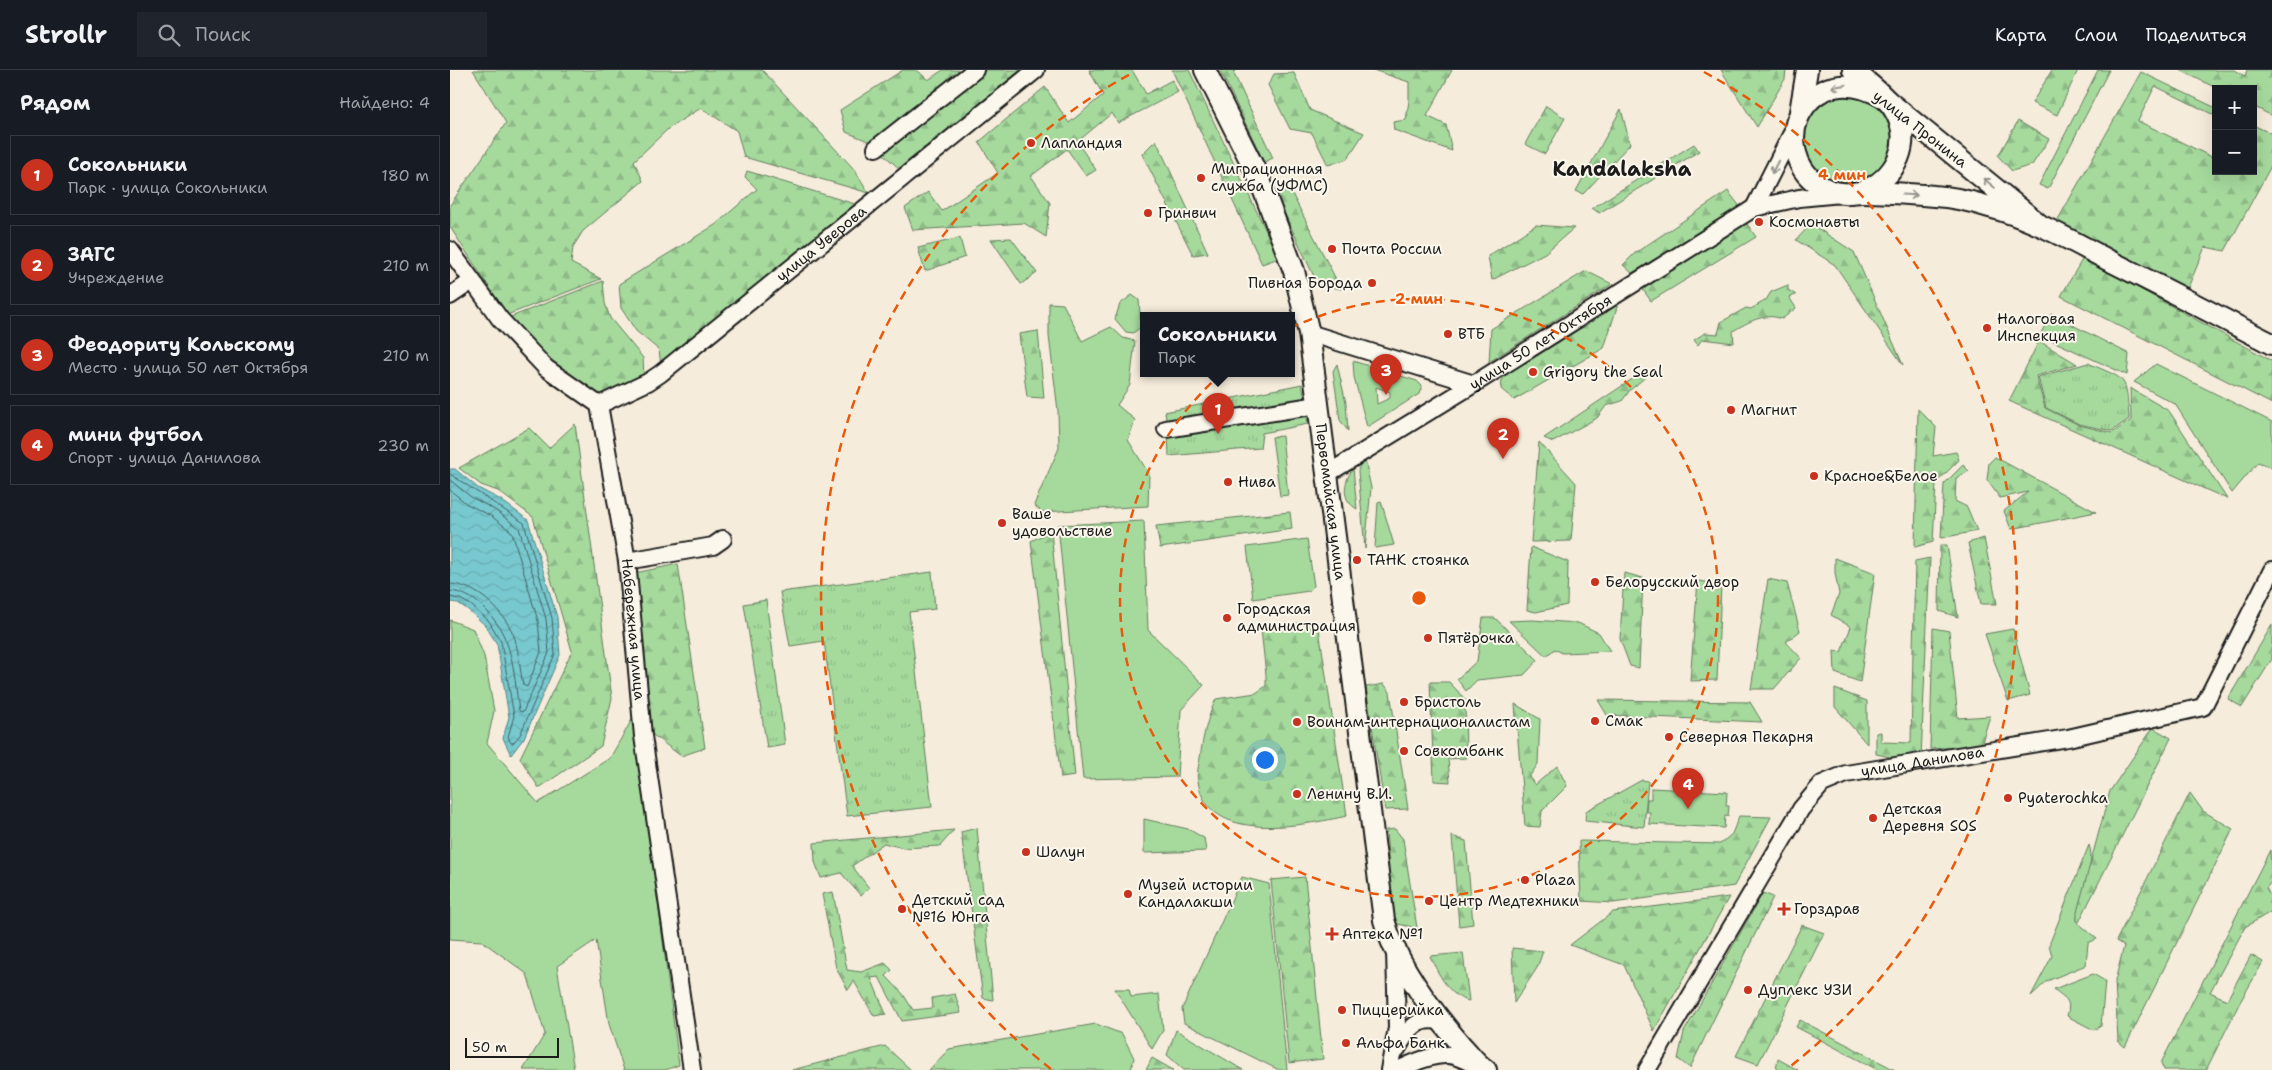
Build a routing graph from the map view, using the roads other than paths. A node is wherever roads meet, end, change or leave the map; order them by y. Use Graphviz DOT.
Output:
graph roads {
  1 [pos="975,70"];
  2 [pos="1036,70"];
  3 [pos="1205,70"];
  4 [pos="1807,70"];
  5 [pos="1853,70"];
  6 [pos="1884,98"];
  7 [pos="1797,122"];
  8 [pos="876,148"];
  9 [pos="1852,193"];
  10 [pos="1754,208"];
  11 [pos="2040,225"];
  12 [pos="450,250"];
  13 [pos="472,281"];
  14 [pos="450,296"];
  15 [pos="1308,333"];
  16 [pos="2272,344"];
  17 [pos="1474,384"];
  18 [pos="599,405"];
  19 [pos="1318,405"];
  20 [pos="1166,429"];
  21 [pos="1327,474"];
  22 [pos="724,539"];
  23 [pos="627,561"];
  24 [pos="2272,570"];
  25 [pos="1394,949"];
  26 [pos="1445,1026"];
  27 [pos="1424,1060"];
  28 [pos="1393,1066"];
  29 [pos="1484,1069"];
  30 [pos="692,1070"];
  31 [pos="1647,1070"];
  1 -- 8 [label="street"];
  2 -- 18 [label="street, улица Уверова"];
  3 -- 15 [label="main road, Первомайская улица"];
  4 -- 7 [label="main road"];
  5 -- 6 [label="main road"];
  6 -- 7 [label="main road, улица Пронина, one-way"];
  6 -- 9 [label="main road"];
  11 -- 6 [label="main road, улица Пронина, one-way"];
  7 -- 9 [label="main road, улица Пронина"];
  7 -- 10 [label="street, one-way"];
  9 -- 10 [label="street"];
  9 -- 11 [label="main road, улица Пронина, one-way"];
  10 -- 17 [label="street, улица 50 лет Октября"];
  11 -- 16 [label="main road, улица Пронина"];
  12 -- 13 [label="street"];
  13 -- 14 [label="street"];
  13 -- 18 [label="street"];
  15 -- 17 [label="street"];
  15 -- 19 [label="main road, Первомайская улица"];
  17 -- 21 [label="street, улица 50 лет Октября"];
  18 -- 23 [label="street, Набережная улица"];
  19 -- 20 [label="street"];
  19 -- 21 [label="main road, Первомайская улица"];
  21 -- 25 [label="main road, Первомайская улица"];
  22 -- 23 [label="street"];
  23 -- 30 [label="street, Набережная улица"];
  24 -- 31 [label="street, улица Данилова"];
  25 -- 26 [label="main road, Первомайская улица"];
  25 -- 28 [label="street, Первомайская улица"];
  26 -- 27 [label="street"];
  26 -- 28 [label="street"];
  26 -- 29 [label="main road, Первомайская улица"];
  27 -- 28 [label="street, Первомайская улица"];
  27 -- 29 [label="street, Первомайская улица"];
}
